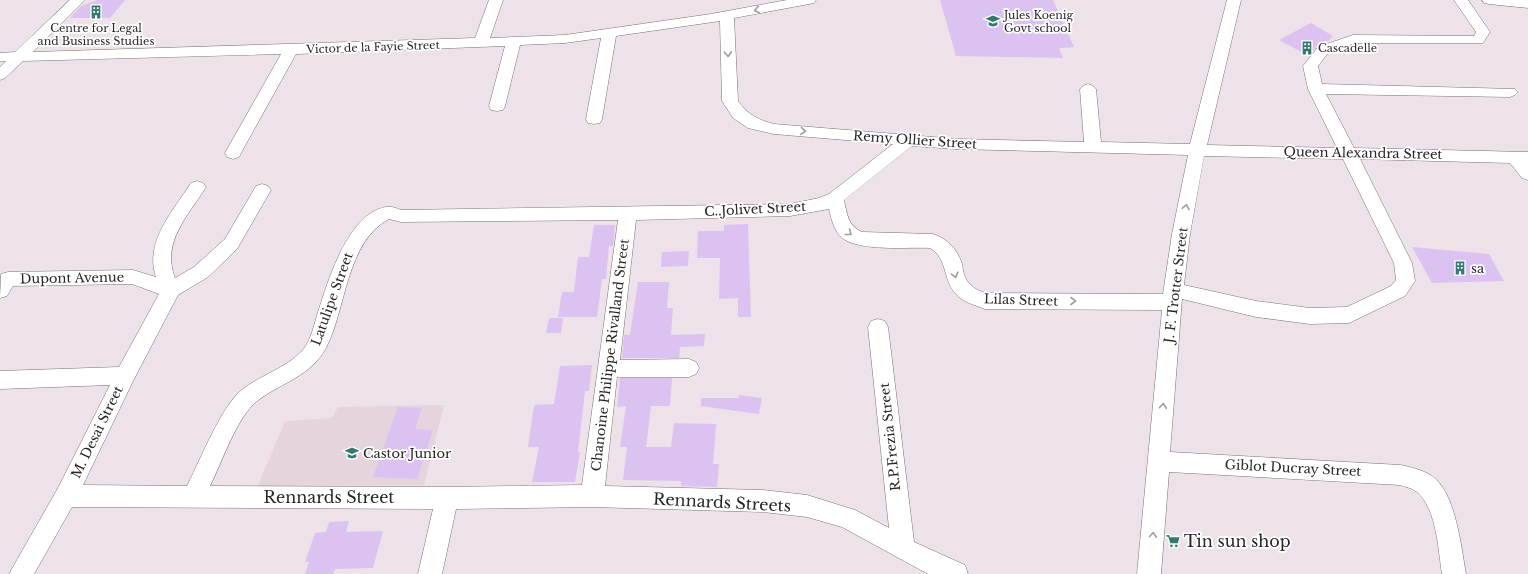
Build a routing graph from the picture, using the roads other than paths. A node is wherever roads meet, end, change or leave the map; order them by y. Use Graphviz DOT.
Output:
graph roads {
  1 [pos="78,0"];
  2 [pos="496,0"];
  3 [pos="809,0"];
  4 [pos="1234,0"];
  5 [pos="1461,0"];
  6 [pos="1489,0"];
  7 [pos="1528,4"];
  8 [pos="726,15"];
  9 [pos="609,34"];
  10 [pos="514,41"];
  11 [pos="481,43"];
  12 [pos="291,49"];
  13 [pos="0,57"];
  14 [pos="18,57"];
  15 [pos="0,76"];
  16 [pos="1088,89"];
  17 [pos="1316,89"];
  18 [pos="1510,92"];
  19 [pos="498,106"];
  20 [pos="594,118"];
  21 [pos="909,140"];
  22 [pos="1093,147"];
  23 [pos="1197,150"];
  24 [pos="233,153"];
  25 [pos="1346,153"];
  26 [pos="1521,157"];
  27 [pos="1528,174"];
  28 [pos="197,187"];
  29 [pos="262,190"];
  30 [pos="835,198"];
  31 [pos="386,213"];
  32 [pos="628,214"];
  33 [pos="171,290"];
  34 [pos="0,291"];
  35 [pos="1173,296"];
  36 [pos="878,327"];
  37 [pos="689,368"];
  38 [pos="608,369"];
  39 [pos="125,376"];
  40 [pos="0,380"];
  41 [pos="1158,461"];
  42 [pos="66,496"];
  43 [pos="194,496"];
  44 [pos="592,496"];
  45 [pos="447,498"];
  46 [pos="903,548"];
  47 [pos="21,574"];
  48 [pos="430,574"];
  49 [pos="956,574"];
  50 [pos="1150,574"];
  51 [pos="1454,574"];
  1 -- 14 [label="street"];
  2 -- 11 [label="street"];
  3 -- 8 [label="street, Victor de la Fayie Street, one-way"];
  4 -- 23 [label="street, J. F. Trotter Street"];
  5 -- 17 [label="street"];
  6 -- 7 [label="street"];
  8 -- 9 [label="street, Victor de la Fayie Street"];
  8 -- 21 [label="street, Remy Ollier Street, one-way"];
  9 -- 10 [label="street, Victor de la Fayie Street"];
  9 -- 20 [label="street"];
  10 -- 11 [label="street, Victor de la Fayie Street"];
  10 -- 19 [label="street"];
  11 -- 12 [label="street, Victor de la Fayie Street"];
  12 -- 14 [label="street, Victor de la Fayie Street"];
  12 -- 24 [label="street"];
  13 -- 14 [label="street, Victor de la Fayie Street"];
  14 -- 15 [label="street"];
  16 -- 22 [label="street"];
  17 -- 18 [label="street"];
  17 -- 25 [label="street"];
  21 -- 22 [label="street, Remy Ollier Street"];
  21 -- 30 [label="street, C..Jolivet Street"];
  22 -- 23 [label="street, Remy Ollier Street"];
  23 -- 25 [label="street, Queen Alexandra Street"];
  35 -- 23 [label="street, J. F. Trotter Street, one-way"];
  25 -- 26 [label="street, Queen Alexandra Street"];
  25 -- 35 [label="street, Lilas Street"];
  26 -- 27 [label="street"];
  28 -- 33 [label="street"];
  29 -- 33 [label="street"];
  30 -- 32 [label="street, C..Jolivet Street"];
  30 -- 35 [label="street, Lilas Street, one-way"];
  31 -- 32 [label="street, C..Jolivet Street"];
  31 -- 43 [label="street, Latulipe Street"];
  32 -- 38 [label="street, Chanoine Philippe Rivalland Street"];
  33 -- 34 [label="street, Dupont Avenue"];
  33 -- 39 [label="street, M. Desai Street"];
  41 -- 35 [label="street, J. F. Trotter Street, one-way"];
  36 -- 46 [label="street, R.P.Frezia Street"];
  37 -- 38 [label="street"];
  38 -- 44 [label="street, Chanoine Philippe Rivalland Street"];
  39 -- 40 [label="street"];
  39 -- 42 [label="street, M. Desai Street"];
  50 -- 41 [label="street, J. F. Trotter Street, one-way"];
  41 -- 51 [label="street, Giblot Ducray Street"];
  42 -- 43 [label="street, Rennards Street"];
  42 -- 47 [label="street, M. Desai Street"];
  43 -- 45 [label="street, Rennards Street"];
  44 -- 45 [label="street, Rennards Street"];
  44 -- 46 [label="street, Rennards Streets"];
  45 -- 48 [label="street"];
  46 -- 49 [label="street, Rennards Streets"];
}
